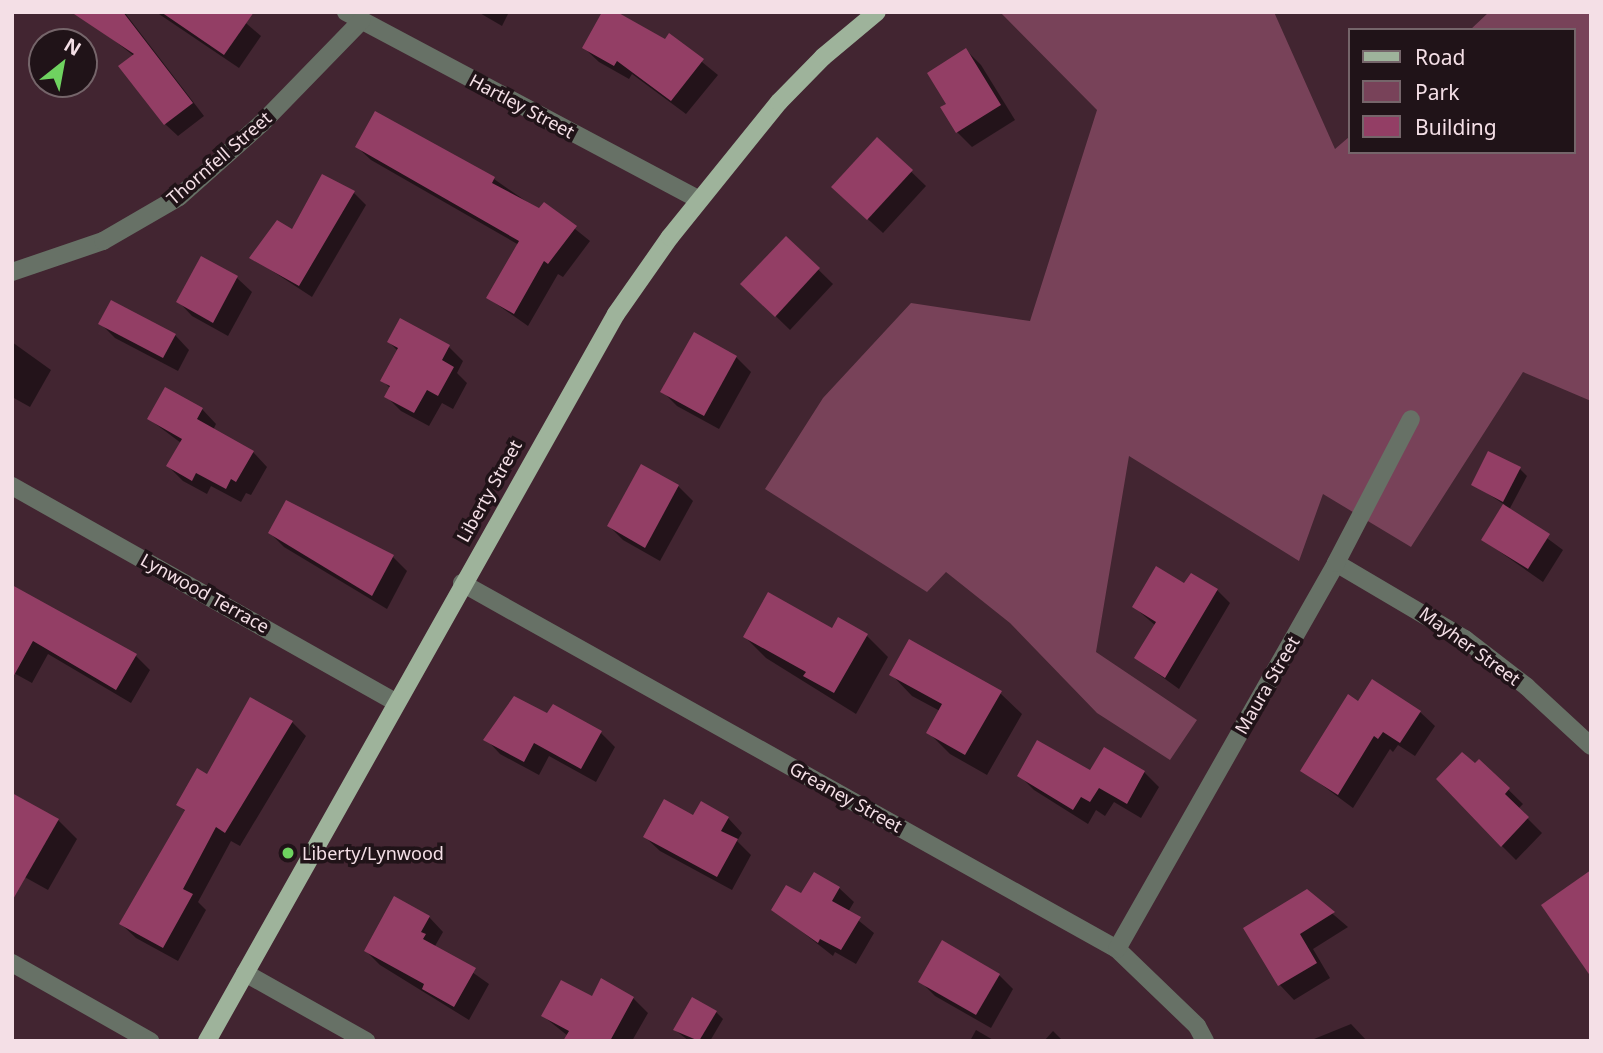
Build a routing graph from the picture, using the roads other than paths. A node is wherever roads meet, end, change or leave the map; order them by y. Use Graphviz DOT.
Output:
graph roads {
  1 [pos="877,12"];
  2 [pos="354,17"];
  3 [pos="699,200"];
  4 [pos="12,272"];
  5 [pos="1411,418"];
  6 [pos="12,486"];
  7 [pos="1336,563"];
  8 [pos="462,583"];
  9 [pos="396,702"];
  10 [pos="1591,746"];
  11 [pos="1117,949"];
  12 [pos="12,963"];
  13 [pos="245,973"];
  14 [pos="150,1041"];
  15 [pos="207,1041"];
  16 [pos="366,1041"];
  17 [pos="1205,1041"];
  1 -- 3 [label="main road, Liberty Street"];
  2 -- 3 [label="street, Hartley Street"];
  2 -- 4 [label="street, Thornfell Street"];
  3 -- 8 [label="main road, Liberty Street"];
  5 -- 7 [label="street, Maura Street"];
  6 -- 9 [label="street, Lynwood Terrace"];
  7 -- 10 [label="street, Mayher Street"];
  7 -- 11 [label="street, Maura Street"];
  8 -- 9 [label="main road, Liberty Street"];
  8 -- 11 [label="street, Greaney Street"];
  9 -- 13 [label="main road, Liberty Street"];
  11 -- 17 [label="street, Greaney Street"];
  12 -- 14 [label="street"];
  13 -- 15 [label="main road, Liberty Street"];
  13 -- 16 [label="street"];
}
